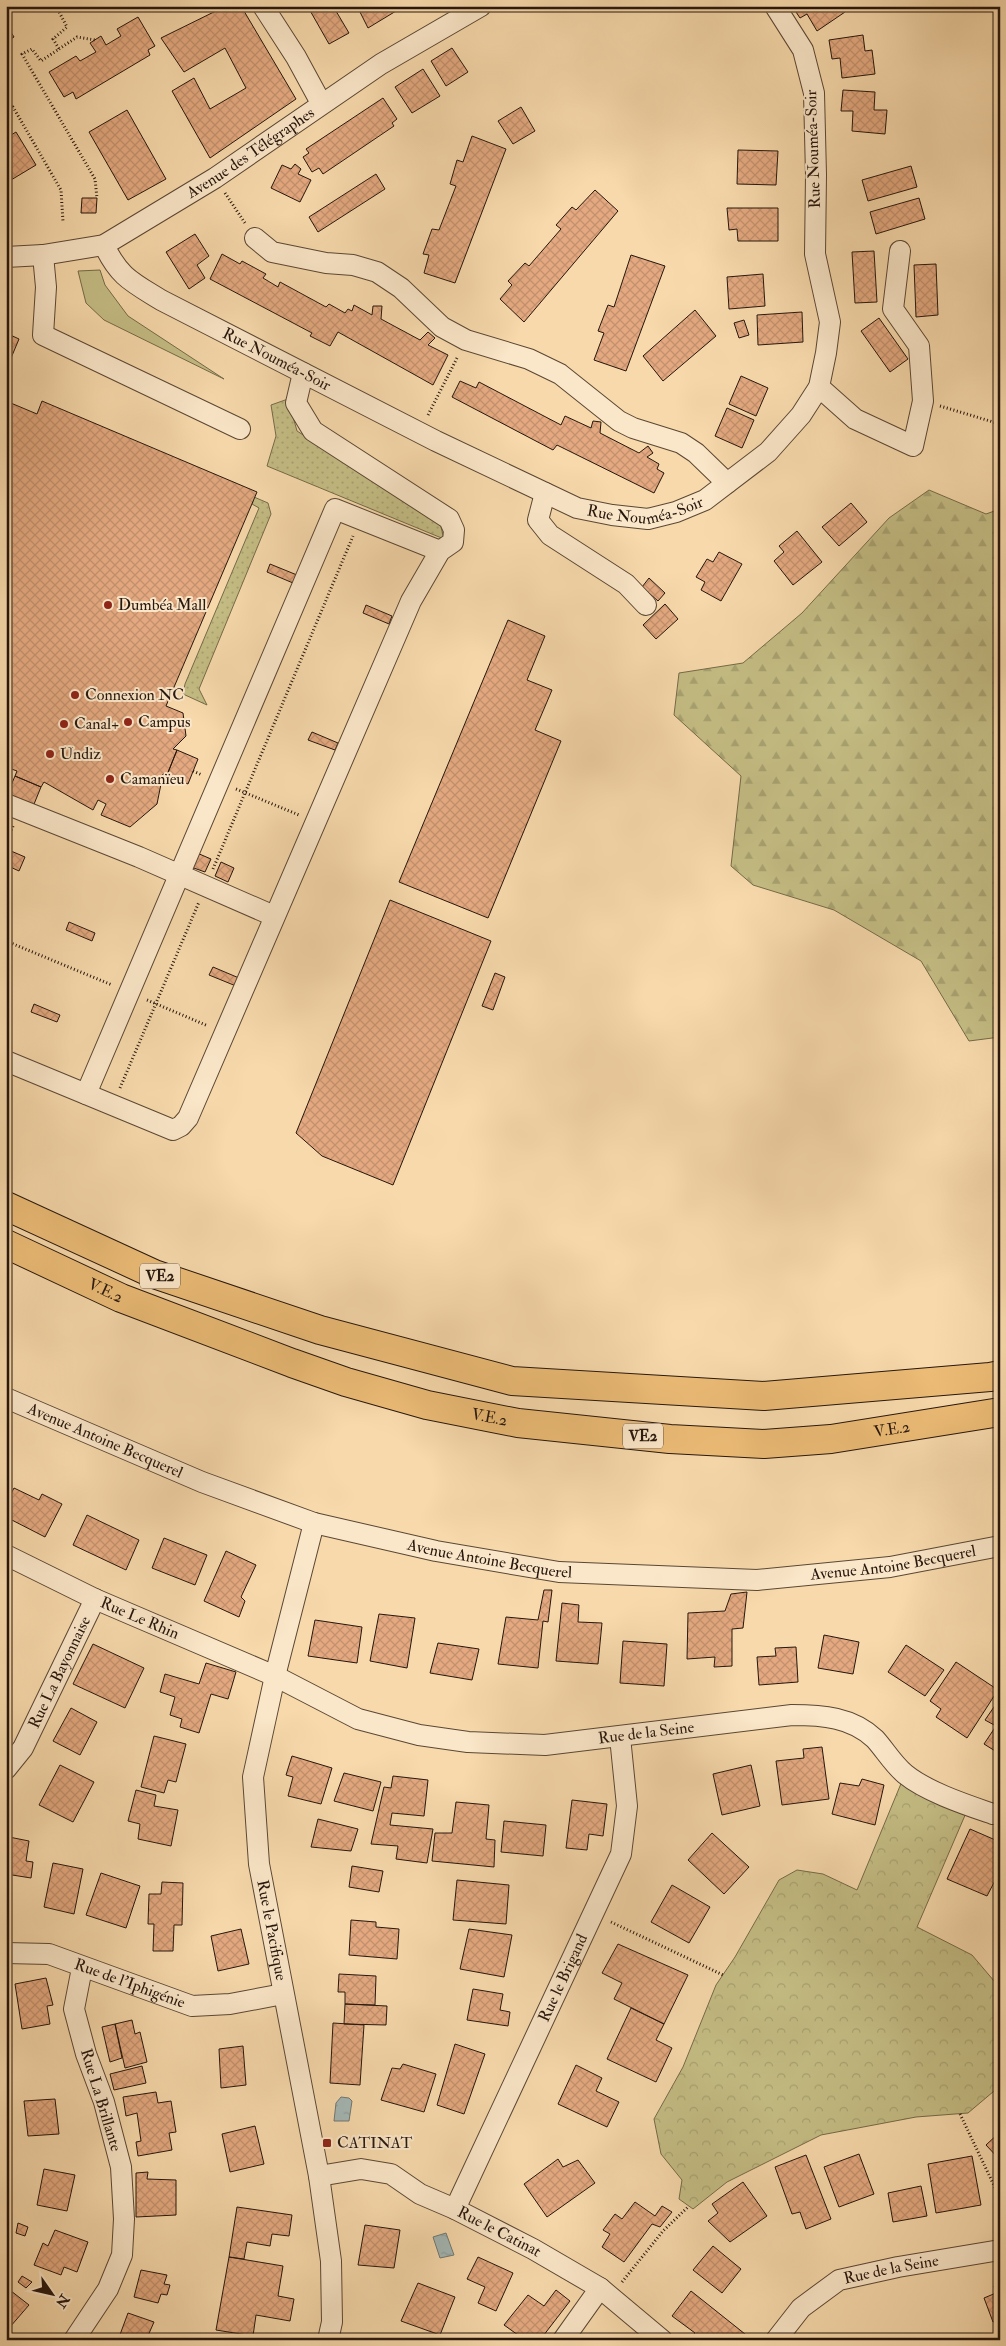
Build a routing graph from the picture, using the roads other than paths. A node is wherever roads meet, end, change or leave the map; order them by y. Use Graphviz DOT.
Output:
graph roads {
  1 [pos="262,6"];
  2 [pos="481,6"];
  3 [pos="775,6"];
  4 [pos="321,103"];
  5 [pos="255,238"];
  6 [pos="104,245"];
  7 [pos="900,251"];
  8 [pos="43,256"];
  9 [pos="6,257"];
  10 [pos="303,373"];
  11 [pos="819,387"];
  12 [pos="240,429"];
  13 [pos="727,483"];
  14 [pos="546,493"];
  15 [pos="440,552"];
  16 [pos="646,605"];
  17 [pos="6,804"];
  18 [pos="178,874"];
  19 [pos="274,916"];
  20 [pos="6,1061"];
  21 [pos="86,1094"];
  22 [pos="6,1206"];
  23 [pos="6,1244"];
  24 [pos="1000,1375"];
  25 [pos="6,1398"];
  26 [pos="1000,1412"];
  27 [pos="314,1523"];
  28 [pos="1000,1546"];
  29 [pos="6,1555"];
  30 [pos="95,1599"];
  31 [pos="275,1676"];
  32 [pos="620,1738"];
  33 [pos="6,1769"];
  34 [pos="1000,1814"];
  35 [pos="6,1953"];
  36 [pos="82,1968"];
  37 [pos="283,1994"];
  38 [pos="319,2176"];
  39 [pos="455,2209"];
  40 [pos="1000,2250"];
  41 [pos="605,2292"];
  42 [pos="74,2340"];
  43 [pos="328,2340"];
  44 [pos="563,2340"];
  45 [pos="662,2340"];
  46 [pos="776,2340"];
  1 -- 4 [label="street"];
  2 -- 4 [label="street, Avenue des Télégraphes"];
  3 -- 11 [label="street, Rue Nouméa-Soir"];
  4 -- 6 [label="street, Avenue des Télégraphes"];
  5 -- 13 [label="street"];
  6 -- 8 [label="street, Avenue des Télégraphes"];
  6 -- 10 [label="street, Rue Nouméa-Soir"];
  7 -- 11 [label="street"];
  8 -- 9 [label="street, Avenue des Télégraphes"];
  8 -- 12 [label="street"];
  10 -- 14 [label="street, Rue Nouméa-Soir"];
  10 -- 15 [label="street"];
  11 -- 13 [label="street, Rue Nouméa-Soir"];
  13 -- 14 [label="street, Rue Nouméa-Soir"];
  14 -- 16 [label="street"];
  15 -- 18 [label="street"];
  15 -- 19 [label="street"];
  17 -- 18 [label="street"];
  18 -- 19 [label="street"];
  18 -- 21 [label="street"];
  19 -- 21 [label="street"];
  20 -- 21 [label="street"];
  22 -- 24 [label="highway, VE2"];
  23 -- 26 [label="highway, V.E.2 / VE2"];
  25 -- 27 [label="street, Avenue Antoine Becquerel"];
  27 -- 28 [label="street, Avenue Antoine Becquerel"];
  27 -- 31 [label="street, Rue le Pacifique"];
  29 -- 30 [label="street, Rue Le Rhin"];
  30 -- 31 [label="street, Rue Le Rhin"];
  30 -- 33 [label="street, Rue La Bayonnaise"];
  31 -- 32 [label="street, Rue de la Seine"];
  31 -- 37 [label="street, Rue le Pacifique"];
  32 -- 34 [label="street, Rue de la Seine"];
  32 -- 39 [label="street, Rue le Brigand"];
  35 -- 36 [label="street, Rue de l'Iphigénie"];
  36 -- 37 [label="street, Rue de l'Iphigénie"];
  36 -- 42 [label="street, Rue La Brillante"];
  37 -- 38 [label="street, Rue le Pacifique"];
  38 -- 39 [label="street, Rue le Catinat"];
  38 -- 43 [label="street, Rue le Pacifique"];
  39 -- 41 [label="street, Rue le Catinat"];
  40 -- 46 [label="street, Rue de la Seine"];
  41 -- 44 [label="street"];
  41 -- 45 [label="street, Rue le Catinat"];
}
